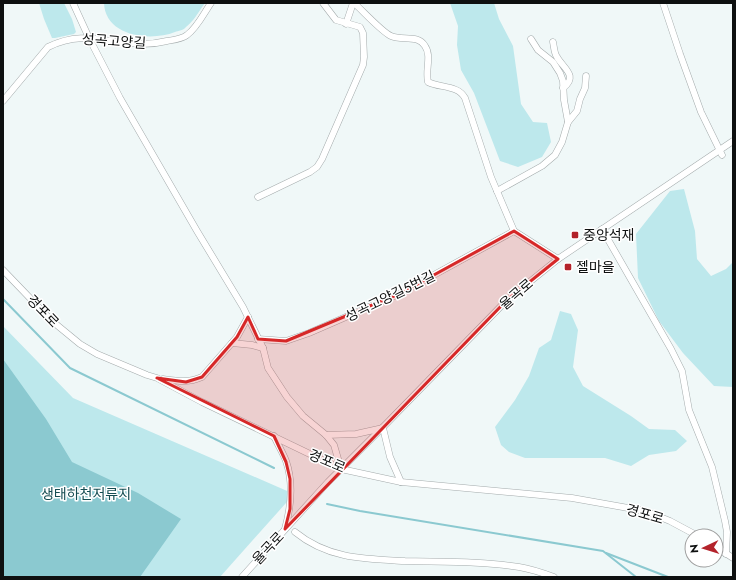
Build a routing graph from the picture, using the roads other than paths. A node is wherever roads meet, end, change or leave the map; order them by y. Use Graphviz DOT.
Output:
graph roads {
  1 [pos="73,3"];
  2 [pos="211,3"];
  3 [pos="323,3"];
  4 [pos="354,3"];
  5 [pos="663,3"];
  6 [pos="346,24"];
  7 [pos="89,38"];
  8 [pos="531,39"];
  9 [pos="554,42"];
  10 [pos="586,76"];
  11 [pos="563,88"];
  12 [pos="3,102"];
  13 [pos="568,122"];
  14 [pos="733,141"];
  15 [pos="721,152"];
  16 [pos="497,191"];
  17 [pos="258,197"];
  18 [pos="602,229"];
  19 [pos="514,231"];
  20 [pos="558,259"];
  21 [pos="3,270"];
  22 [pos="248,317"];
  23 [pos="258,339"];
  24 [pos="232,343"];
  25 [pos="263,348"];
  26 [pos="157,378"];
  27 [pos="383,428"];
  28 [pos="326,435"];
  29 [pos="274,436"];
  30 [pos="341,469"];
  31 [pos="401,482"];
  32 [pos="684,528"];
  33 [pos="285,529"];
  34 [pos="295,532"];
  35 [pos="726,554"];
  36 [pos="733,558"];
  37 [pos="242,577"];
  38 [pos="554,577"];
  1 -- 7 [label="street"];
  2 -- 7 [label="street, 성곡고양길"];
  3 -- 6 [label="street"];
  4 -- 6 [label="street"];
  4 -- 16 [label="street"];
  5 -- 15 [label="street"];
  6 -- 17 [label="street"];
  7 -- 12 [label="street, 성곡고양길"];
  7 -- 22 [label="street"];
  8 -- 11 [label="street"];
  9 -- 11 [label="street"];
  10 -- 13 [label="street"];
  11 -- 13 [label="street"];
  13 -- 16 [label="street"];
  14 -- 15 [label="street, 율곡로"];
  15 -- 18 [label="street, 율곡로"];
  16 -- 19 [label="street"];
  18 -- 20 [label="street, 율곡로"];
  18 -- 35 [label="street"];
  19 -- 20 [label="street"];
  19 -- 23 [label="street, 성곡고양길5번길"];
  20 -- 27 [label="street, 율곡로"];
  21 -- 26 [label="street, 경포로"];
  22 -- 23 [label="street"];
  22 -- 24 [label="street"];
  23 -- 25 [label="street"];
  24 -- 25 [label="street"];
  24 -- 26 [label="street"];
  25 -- 28 [label="street"];
  26 -- 29 [label="street, 경포로"];
  27 -- 28 [label="street"];
  27 -- 30 [label="street, 율곡로"];
  27 -- 31 [label="street"];
  28 -- 30 [label="street"];
  29 -- 30 [label="street, 경포로"];
  29 -- 33 [label="street"];
  30 -- 31 [label="street, 경포로"];
  30 -- 33 [label="street, 율곡로"];
  31 -- 32 [label="street, 경포로"];
  33 -- 37 [label="street, 율곡로"];
  34 -- 38 [label="street"];
  35 -- 36 [label="street"];
}
